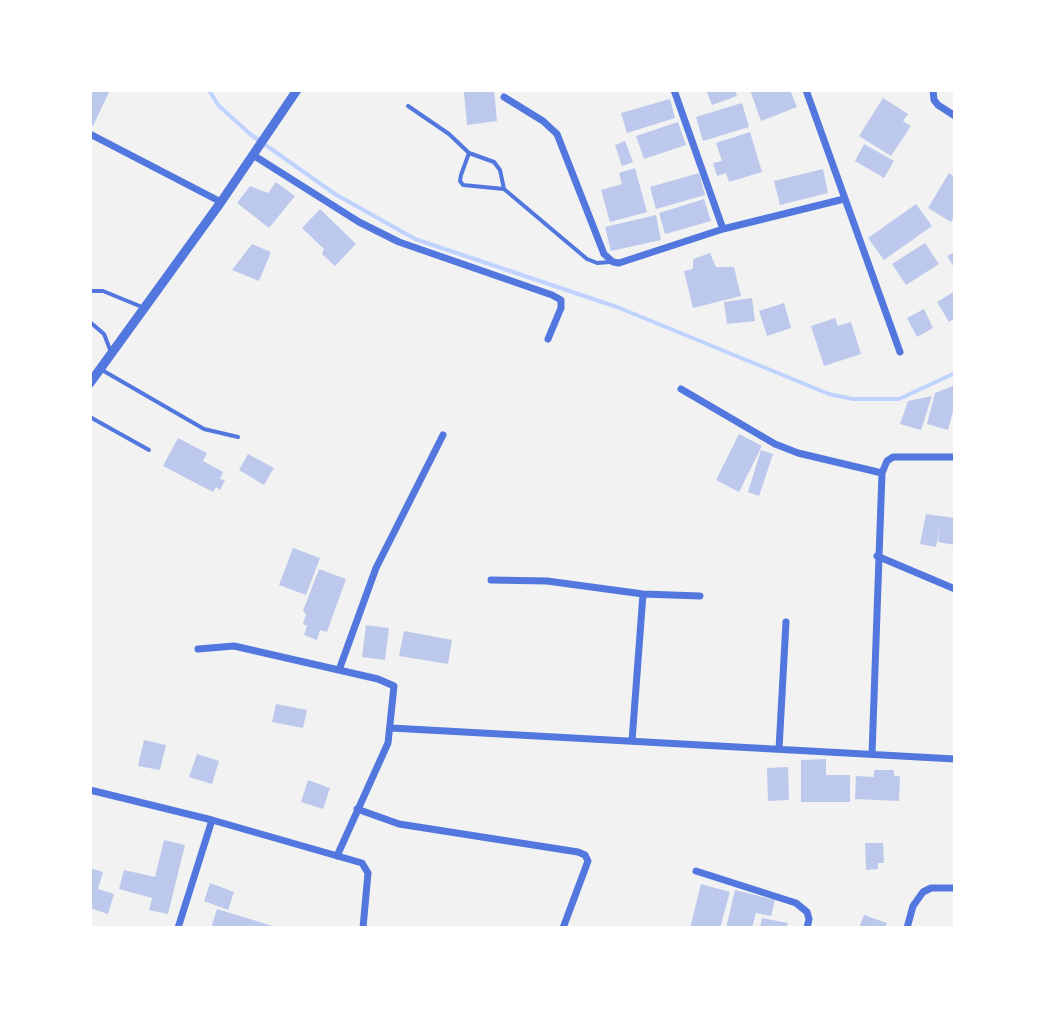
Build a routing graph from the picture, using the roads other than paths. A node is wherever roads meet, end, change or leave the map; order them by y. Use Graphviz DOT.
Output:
graph roads {
  1 [pos="297,90"];
  2 [pos="674,90"];
  3 [pos="806,90"];
  4 [pos="933,90"];
  5 [pos="504,97"];
  6 [pos="408,106"];
  7 [pos="955,116"];
  8 [pos="90,134"];
  9 [pos="255,152"];
  10 [pos="469,153"];
  11 [pos="504,189"];
  12 [pos="844,199"];
  13 [pos="221,202"];
  14 [pos="723,229"];
  15 [pos="613,262"];
  16 [pos="90,291"];
  17 [pos="144,308"];
  18 [pos="90,322"];
  19 [pos="548,339"];
  20 [pos="900,352"];
  21 [pos="112,353"];
  22 [pos="100,369"];
  23 [pos="90,383"];
  24 [pos="681,389"];
  25 [pos="90,417"];
  26 [pos="443,435"];
  27 [pos="238,437"];
  28 [pos="149,450"];
  29 [pos="955,457"];
  30 [pos="882,473"];
  31 [pos="877,556"];
  32 [pos="491,580"];
  33 [pos="955,589"];
  34 [pos="643,594"];
  35 [pos="700,596"];
  36 [pos="786,622"];
  37 [pos="198,649"];
  38 [pos="339,670"];
  39 [pos="391,728"];
  40 [pos="632,741"];
  41 [pos="779,749"];
  42 [pos="872,754"];
  43 [pos="955,759"];
  44 [pos="90,790"];
  45 [pos="357,809"];
  46 [pos="212,820"];
  47 [pos="337,856"];
  48 [pos="696,871"];
  49 [pos="955,888"];
  50 [pos="178,928"];
  51 [pos="363,928"];
  52 [pos="563,928"];
  53 [pos="807,928"];
  54 [pos="907,928"];
  1 -- 9 [label="street"];
  2 -- 14 [label="street"];
  3 -- 12 [label="street"];
  4 -- 7 [label="street"];
  5 -- 15 [label="street"];
  6 -- 10 [label="lane"];
  8 -- 13 [label="street"];
  9 -- 13 [label="street"];
  9 -- 19 [label="street"];
  10 -- 11 [label="lane"];
  10 -- 11 [label="lane"];
  11 -- 15 [label="lane"];
  12 -- 14 [label="street"];
  12 -- 20 [label="street"];
  13 -- 17 [label="street"];
  14 -- 15 [label="street"];
  16 -- 17 [label="lane"];
  17 -- 21 [label="street"];
  18 -- 21 [label="lane"];
  21 -- 22 [label="street"];
  22 -- 23 [label="street"];
  22 -- 27 [label="lane"];
  24 -- 30 [label="street"];
  25 -- 28 [label="lane"];
  26 -- 38 [label="street"];
  29 -- 30 [label="street"];
  30 -- 31 [label="street"];
  31 -- 33 [label="street"];
  31 -- 42 [label="street"];
  32 -- 34 [label="street"];
  34 -- 35 [label="street"];
  34 -- 40 [label="street"];
  36 -- 41 [label="street"];
  37 -- 38 [label="street"];
  38 -- 39 [label="street"];
  39 -- 40 [label="street"];
  39 -- 45 [label="street"];
  40 -- 41 [label="street"];
  41 -- 42 [label="street"];
  42 -- 43 [label="street"];
  44 -- 46 [label="street"];
  45 -- 47 [label="street"];
  45 -- 52 [label="street"];
  46 -- 47 [label="street"];
  46 -- 50 [label="street"];
  47 -- 51 [label="street"];
  48 -- 53 [label="street"];
  49 -- 54 [label="street"];
}
